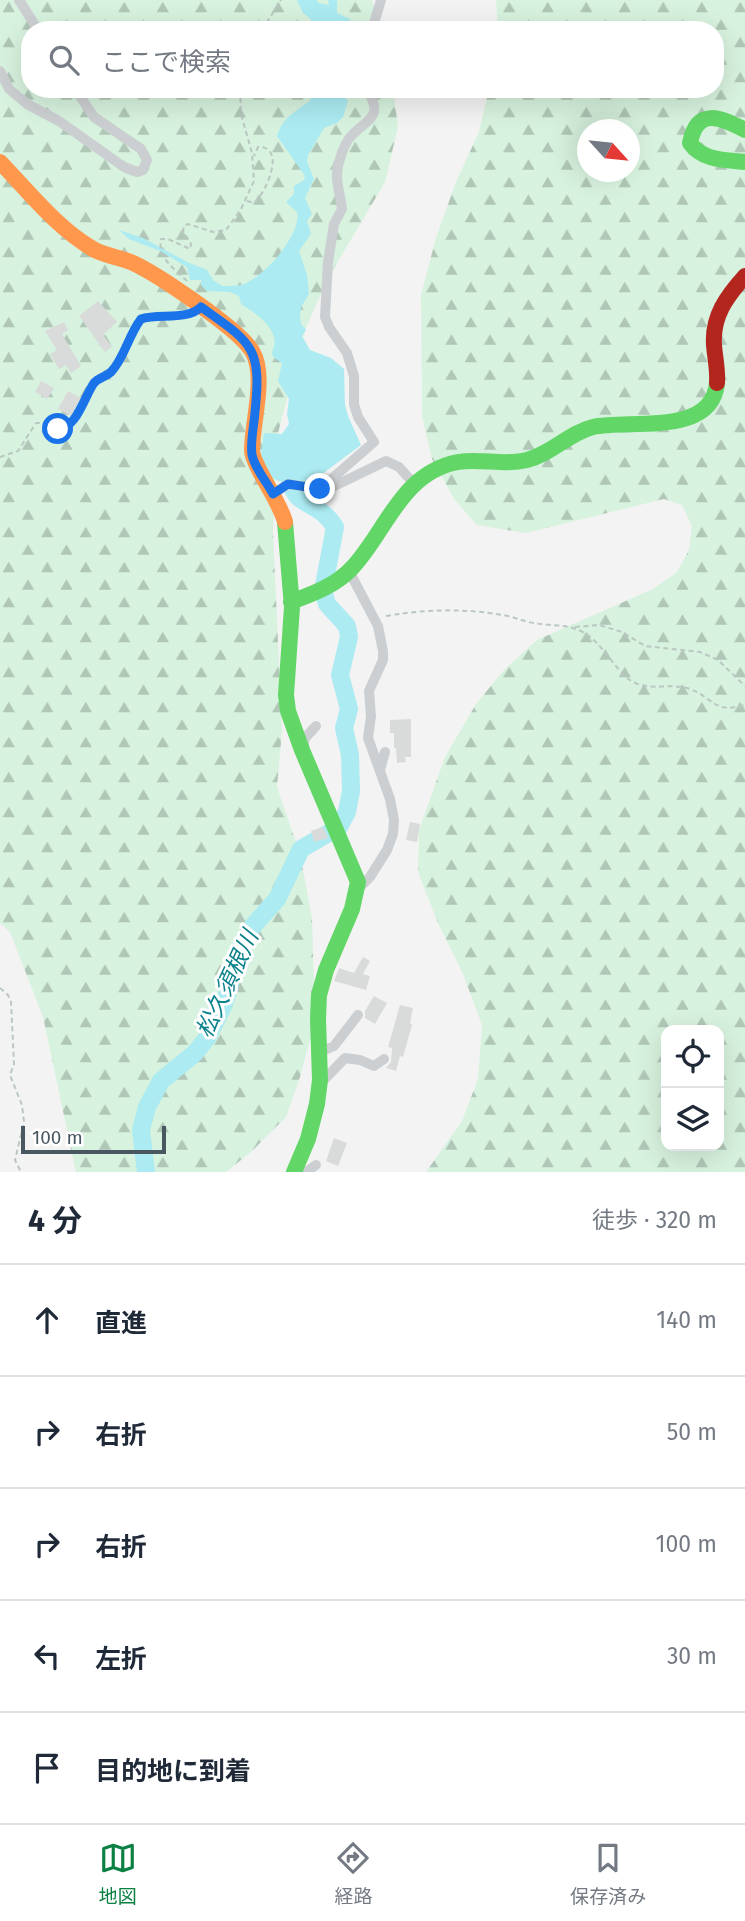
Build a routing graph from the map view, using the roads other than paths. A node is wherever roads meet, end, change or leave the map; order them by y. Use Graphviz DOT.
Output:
graph roads {
  1 [pos="19,0"];
  2 [pos="381,0"];
  3 [pos="32,21"];
  4 [pos="375,21"];
  5 [pos="0,71"];
  6 [pos="81,98"];
  7 [pos="371,98"];
  8 [pos="745,130"];
  9 [pos="0,162"];
  10 [pos="745,162"];
  11 [pos="745,276"];
  12 [pos="415,485"];
  13 [pos="318,490"];
  14 [pos="273,494"];
  15 [pos="349,571"];
  16 [pos="291,602"];
  17 [pos="316,726"];
  18 [pos="302,750"];
  19 [pos="385,752"];
  20 [pos="380,770"];
  21 [pos="357,890"];
  22 [pos="358,1015"];
  23 [pos="320,1052"];
  24 [pos="384,1059"];
  25 [pos="320,1084"];
  26 [pos="316,1165"];
  27 [pos="299,1171"];
  1 -- 3 [label="street"];
  2 -- 4 [label="street"];
  5 -- 6 [label="street"];
  7 -- 13 [label="street"];
  8 -- 10 [label="street"];
  9 -- 14 [label="street"];
  11 -- 12 [label="street"];
  12 -- 13 [label="street"];
  12 -- 15 [label="street"];
  13 -- 14 [label="street"];
  14 -- 16 [label="street"];
  15 -- 16 [label="street"];
  15 -- 20 [label="street"];
  16 -- 18 [label="street"];
  17 -- 18 [label="street"];
  18 -- 21 [label="street"];
  19 -- 20 [label="street"];
  20 -- 21 [label="street"];
  21 -- 23 [label="street"];
  22 -- 23 [label="street"];
  23 -- 25 [label="street"];
  24 -- 25 [label="street"];
  25 -- 27 [label="street"];
  26 -- 27 [label="street"];
}
